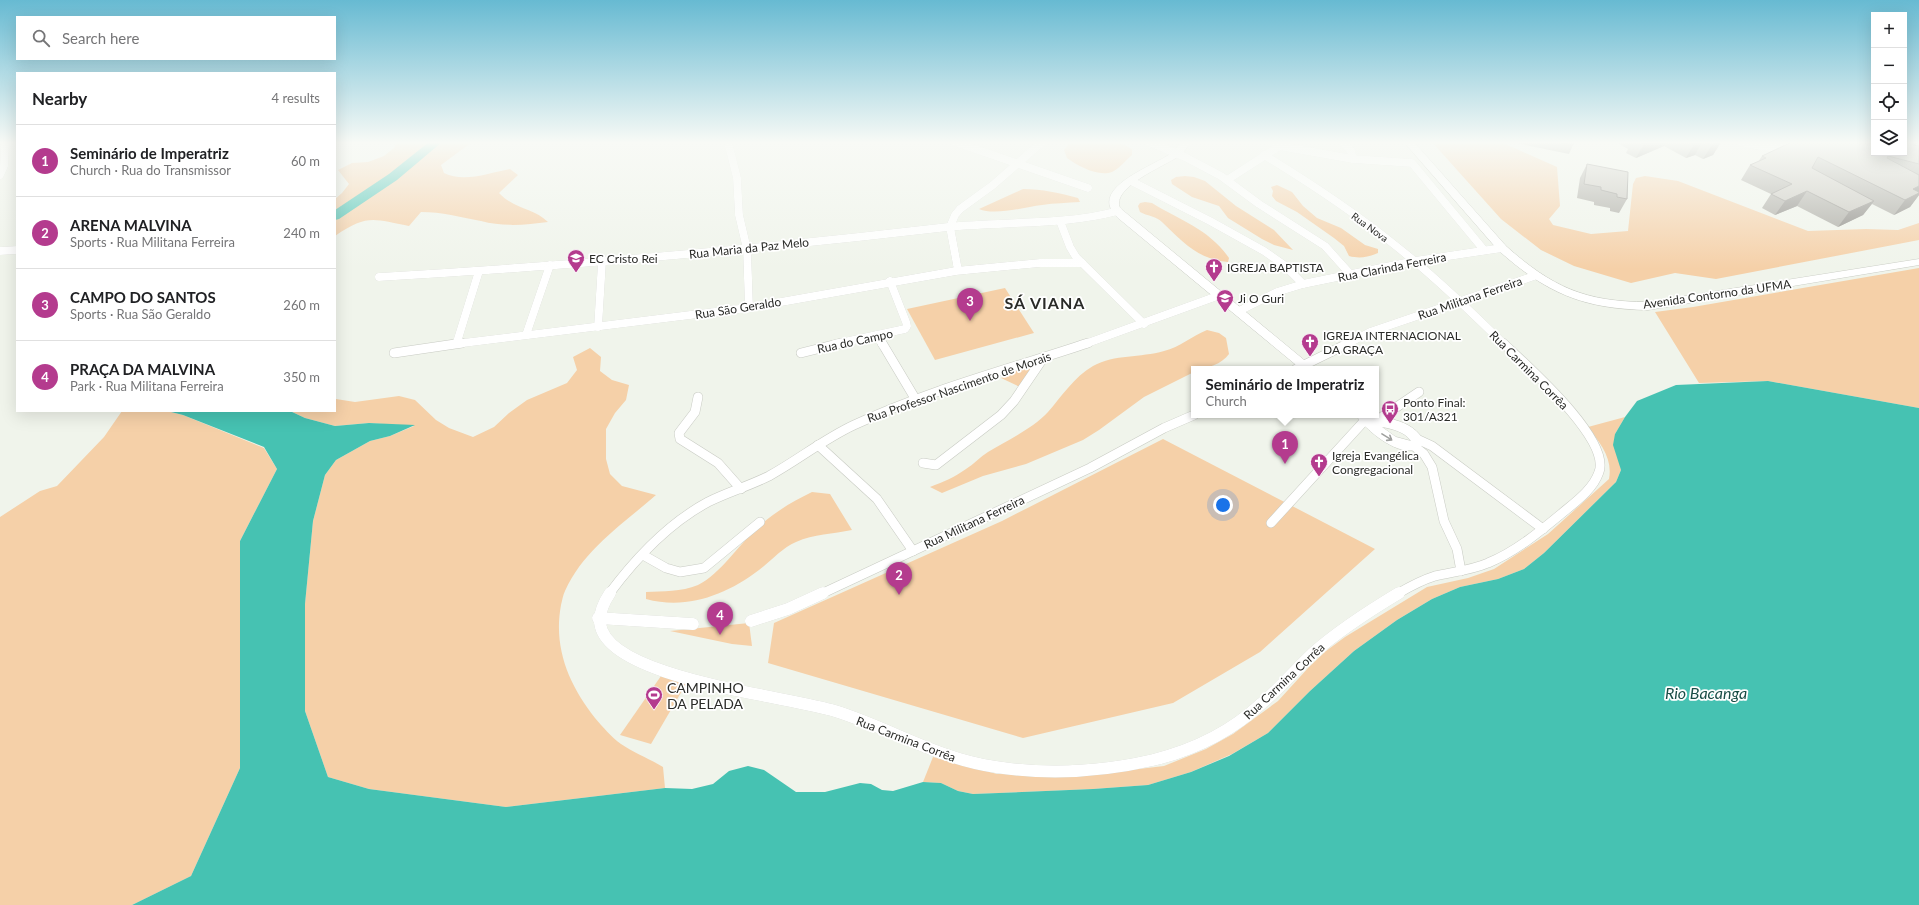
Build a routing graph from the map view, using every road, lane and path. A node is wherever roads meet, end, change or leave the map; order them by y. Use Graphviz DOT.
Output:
graph roads {
  1 [pos="737,184"];
  2 [pos="992,184"];
  3 [pos="1077,184"];
  4 [pos="1127,184"];
  5 [pos="1137,184"];
  6 [pos="1233,184"];
  7 [pos="1311,184"];
  8 [pos="1430,184"];
  9 [pos="1446,184"];
  10 [pos="1088,188"];
  11 [pos="1115,207"];
  12 [pos="1060,221"];
  13 [pos="950,227"];
  14 [pos="1502,248"];
  15 [pos="747,249"];
  16 [pos="16,250"];
  17 [pos="1484,250"];
  18 [pos="0,251"];
  19 [pos="1415,261"];
  20 [pos="602,262"];
  21 [pos="1919,262"];
  22 [pos="1082,263"];
  23 [pos="550,265"];
  24 [pos="958,270"];
  25 [pos="479,271"];
  26 [pos="1351,275"];
  27 [pos="379,276"];
  28 [pos="1534,276"];
  29 [pos="890,281"];
  30 [pos="1303,284"];
  31 [pos="1220,295"];
  32 [pos="1459,302"];
  33 [pos="749,307"];
  34 [pos="1239,311"];
  35 [pos="1144,324"];
  36 [pos="598,327"];
  37 [pos="526,335"];
  38 [pos="877,335"];
  39 [pos="457,342"];
  40 [pos="394,353"];
  41 [pos="801,353"];
  42 [pos="1044,357"];
  43 [pos="1301,366"];
  44 [pos="1307,366"];
  45 [pos="1419,392"];
  46 [pos="698,397"];
  47 [pos="916,400"];
  48 [pos="1379,412"];
  49 [pos="1191,415"];
  50 [pos="1368,418"];
  51 [pos="1416,442"];
  52 [pos="818,446"];
  53 [pos="923,463"];
  54 [pos="741,489"];
  55 [pos="760,522"];
  56 [pos="1270,523"];
  57 [pos="1543,529"];
  58 [pos="913,551"];
  59 [pos="643,555"];
  60 [pos="1461,571"];
  61 [pos="598,618"];
  62 [pos="751,621"];
  63 [pos="693,624"];
  1 -- 15 [label="street"];
  2 -- 13 [label="street"];
  3 -- 10 [label="street"];
  4 -- 11 [label="main road"];
  5 -- 30 [label="street"];
  6 -- 26 [label="street"];
  7 -- 19 [label="street, Rua Nova"];
  8 -- 17 [label="street"];
  9 -- 14 [label="main road, Avenida Contorno da UFMA"];
  11 -- 12 [label="street, Rua Maria da Paz Melo"];
  11 -- 31 [label="main road"];
  12 -- 13 [label="street, Rua Maria da Paz Melo"];
  12 -- 22 [label="street"];
  13 -- 15 [label="street, Rua Maria da Paz Melo"];
  13 -- 24 [label="street"];
  14 -- 17 [label="street, Rua Clarinda Ferreira"];
  14 -- 28 [label="main road, Avenida Contorno da UFMA"];
  15 -- 20 [label="street, Rua Maria da Paz Melo"];
  15 -- 33 [label="street"];
  16 -- 18 [label="street"];
  17 -- 19 [label="street, Rua Clarinda Ferreira"];
  19 -- 26 [label="street, Rua Clarinda Ferreira"];
  19 -- 32 [label="street, Rua Carmina Corrêa"];
  20 -- 23 [label="street, Rua Maria da Paz Melo"];
  20 -- 36 [label="street"];
  21 -- 28 [label="main road, Avenida Contorno da UFMA"];
  22 -- 24 [label="street, Rua São Geraldo"];
  22 -- 35 [label="street"];
  23 -- 25 [label="street, Rua Maria da Paz Melo"];
  23 -- 37 [label="street"];
  24 -- 29 [label="street, Rua São Geraldo"];
  25 -- 27 [label="street, Rua Maria da Paz Melo"];
  25 -- 39 [label="street"];
  26 -- 30 [label="street, Rua Clarinda Ferreira"];
  28 -- 32 [label="street, Rua Militana Ferreira"];
  29 -- 33 [label="street, Rua São Geraldo"];
  29 -- 38 [label="street, Rua do Campo"];
  30 -- 34 [label="street, Rua Clarinda Ferreira"];
  31 -- 34 [label="main road"];
  31 -- 35 [label="street, Rua Professor Nascimento de Morais"];
  32 -- 44 [label="street, Rua Militana Ferreira"];
  32 -- 57 [label="street, Rua Carmina Corrêa"];
  33 -- 36 [label="street, Rua São Geraldo"];
  34 -- 43 [label="main road"];
  35 -- 42 [label="street, Rua Professor Nascimento de Morais"];
  36 -- 37 [label="street, Rua São Geraldo"];
  37 -- 39 [label="street, Rua São Geraldo"];
  38 -- 41 [label="street, Rua do Campo"];
  38 -- 47 [label="street"];
  39 -- 40 [label="street, Rua São Geraldo"];
  42 -- 47 [label="street, Rua Professor Nascimento de Morais"];
  42 -- 53 [label="street"];
  45 -- 48 [label="street"];
  46 -- 54 [label="street"];
  47 -- 52 [label="street, Rua Professor Nascimento de Morais"];
  49 -- 58 [label="street, Rua Militana Ferreira"];
  50 -- 51 [label="main road"];
  50 -- 56 [label="street"];
  51 -- 57 [label="street"];
  51 -- 60 [label="street"];
  52 -- 54 [label="street, Rua Professor Nascimento de Morais"];
  52 -- 58 [label="street"];
  54 -- 59 [label="street, Rua Professor Nascimento de Morais"];
  55 -- 59 [label="street"];
  57 -- 60 [label="street, Rua Carmina Corrêa"];
  58 -- 62 [label="street, Rua Militana Ferreira"];
  59 -- 61 [label="street"];
  60 -- 61 [label="street, Rua Carmina Corrêa"];
  61 -- 63 [label="street"];
}
